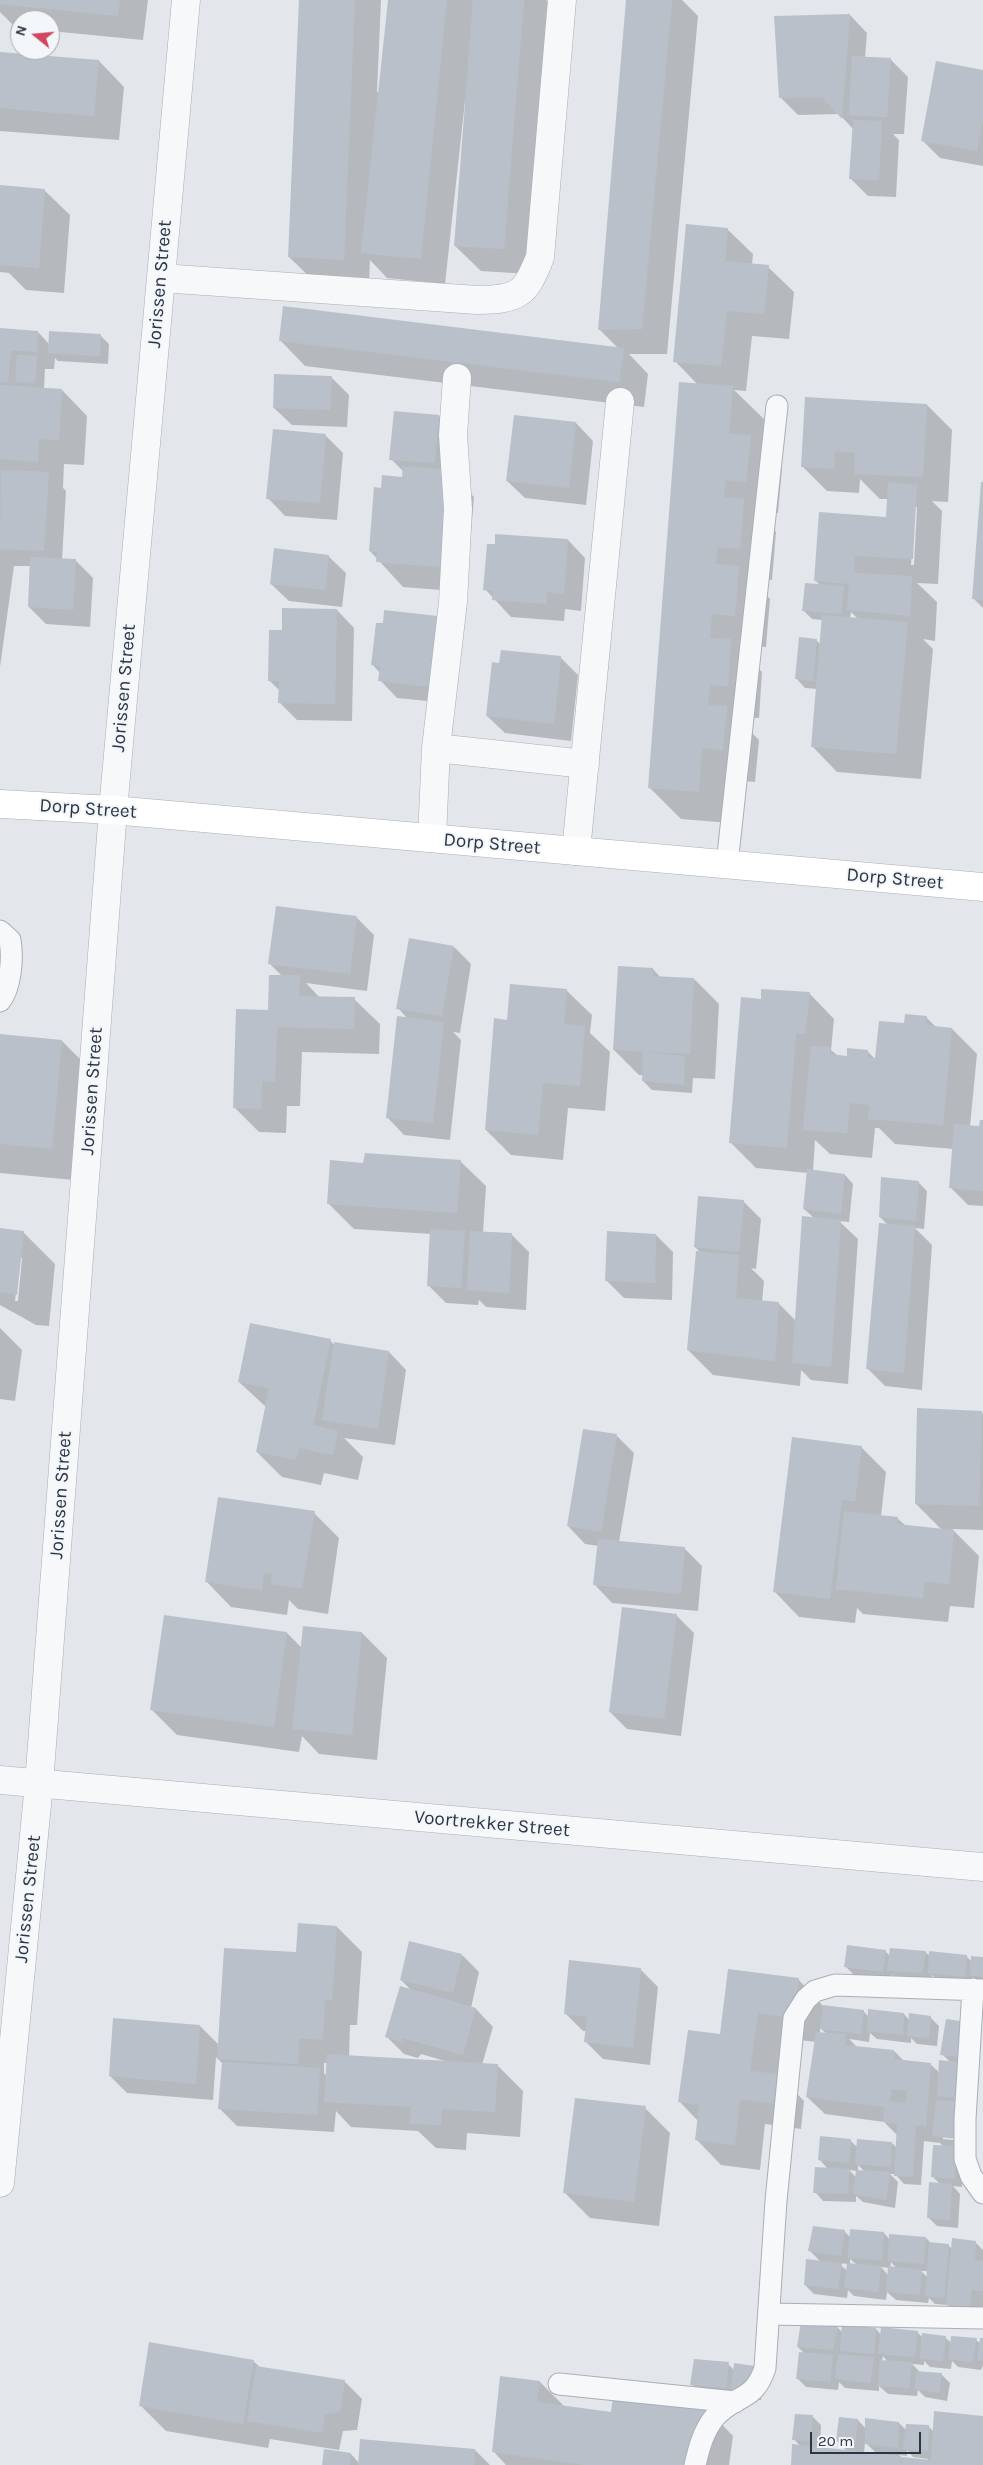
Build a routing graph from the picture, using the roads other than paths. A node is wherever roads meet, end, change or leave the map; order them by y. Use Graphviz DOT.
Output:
graph roads {
  1 [pos="186,0"];
  2 [pos="562,0"];
  3 [pos="161,278"];
  4 [pos="457,378"];
  5 [pos="620,402"];
  6 [pos="777,406"];
  7 [pos="436,748"];
  8 [pos="585,764"];
  9 [pos="0,804"];
  10 [pos="113,810"];
  11 [pos="432,838"];
  12 [pos="576,851"];
  13 [pos="727,864"];
  14 [pos="983,887"];
  15 [pos="0,931"];
  16 [pos="0,1001"];
  17 [pos="0,1780"];
  18 [pos="39,1784"];
  19 [pos="983,1867"];
  20 [pos="978,1989"];
  21 [pos="0,2183"];
  22 [pos="983,2192"];
  23 [pos="769,2314"];
  24 [pos="983,2318"];
  25 [pos="559,2384"];
  26 [pos="734,2402"];
  27 [pos="695,2465"];
  1 -- 3 [label="street, Jorissen Street"];
  2 -- 3 [label="street"];
  3 -- 10 [label="street, Jorissen Street"];
  4 -- 7 [label="street"];
  5 -- 8 [label="street"];
  6 -- 13 [label="lane"];
  7 -- 8 [label="street"];
  7 -- 11 [label="street"];
  8 -- 12 [label="street"];
  9 -- 10 [label="street, Dorp Street"];
  10 -- 11 [label="street, Dorp Street"];
  10 -- 18 [label="street, Jorissen Street"];
  11 -- 12 [label="street, Dorp Street"];
  12 -- 13 [label="street, Dorp Street"];
  13 -- 14 [label="street, Dorp Street"];
  15 -- 16 [label="lane"];
  17 -- 18 [label="street, Voortrekker Street"];
  18 -- 19 [label="street, Voortrekker Street"];
  18 -- 21 [label="street, Jorissen Street"];
  20 -- 22 [label="lane"];
  20 -- 23 [label="lane"];
  23 -- 24 [label="lane"];
  23 -- 26 [label="lane"];
  25 -- 26 [label="lane"];
  26 -- 27 [label="lane"];
}
